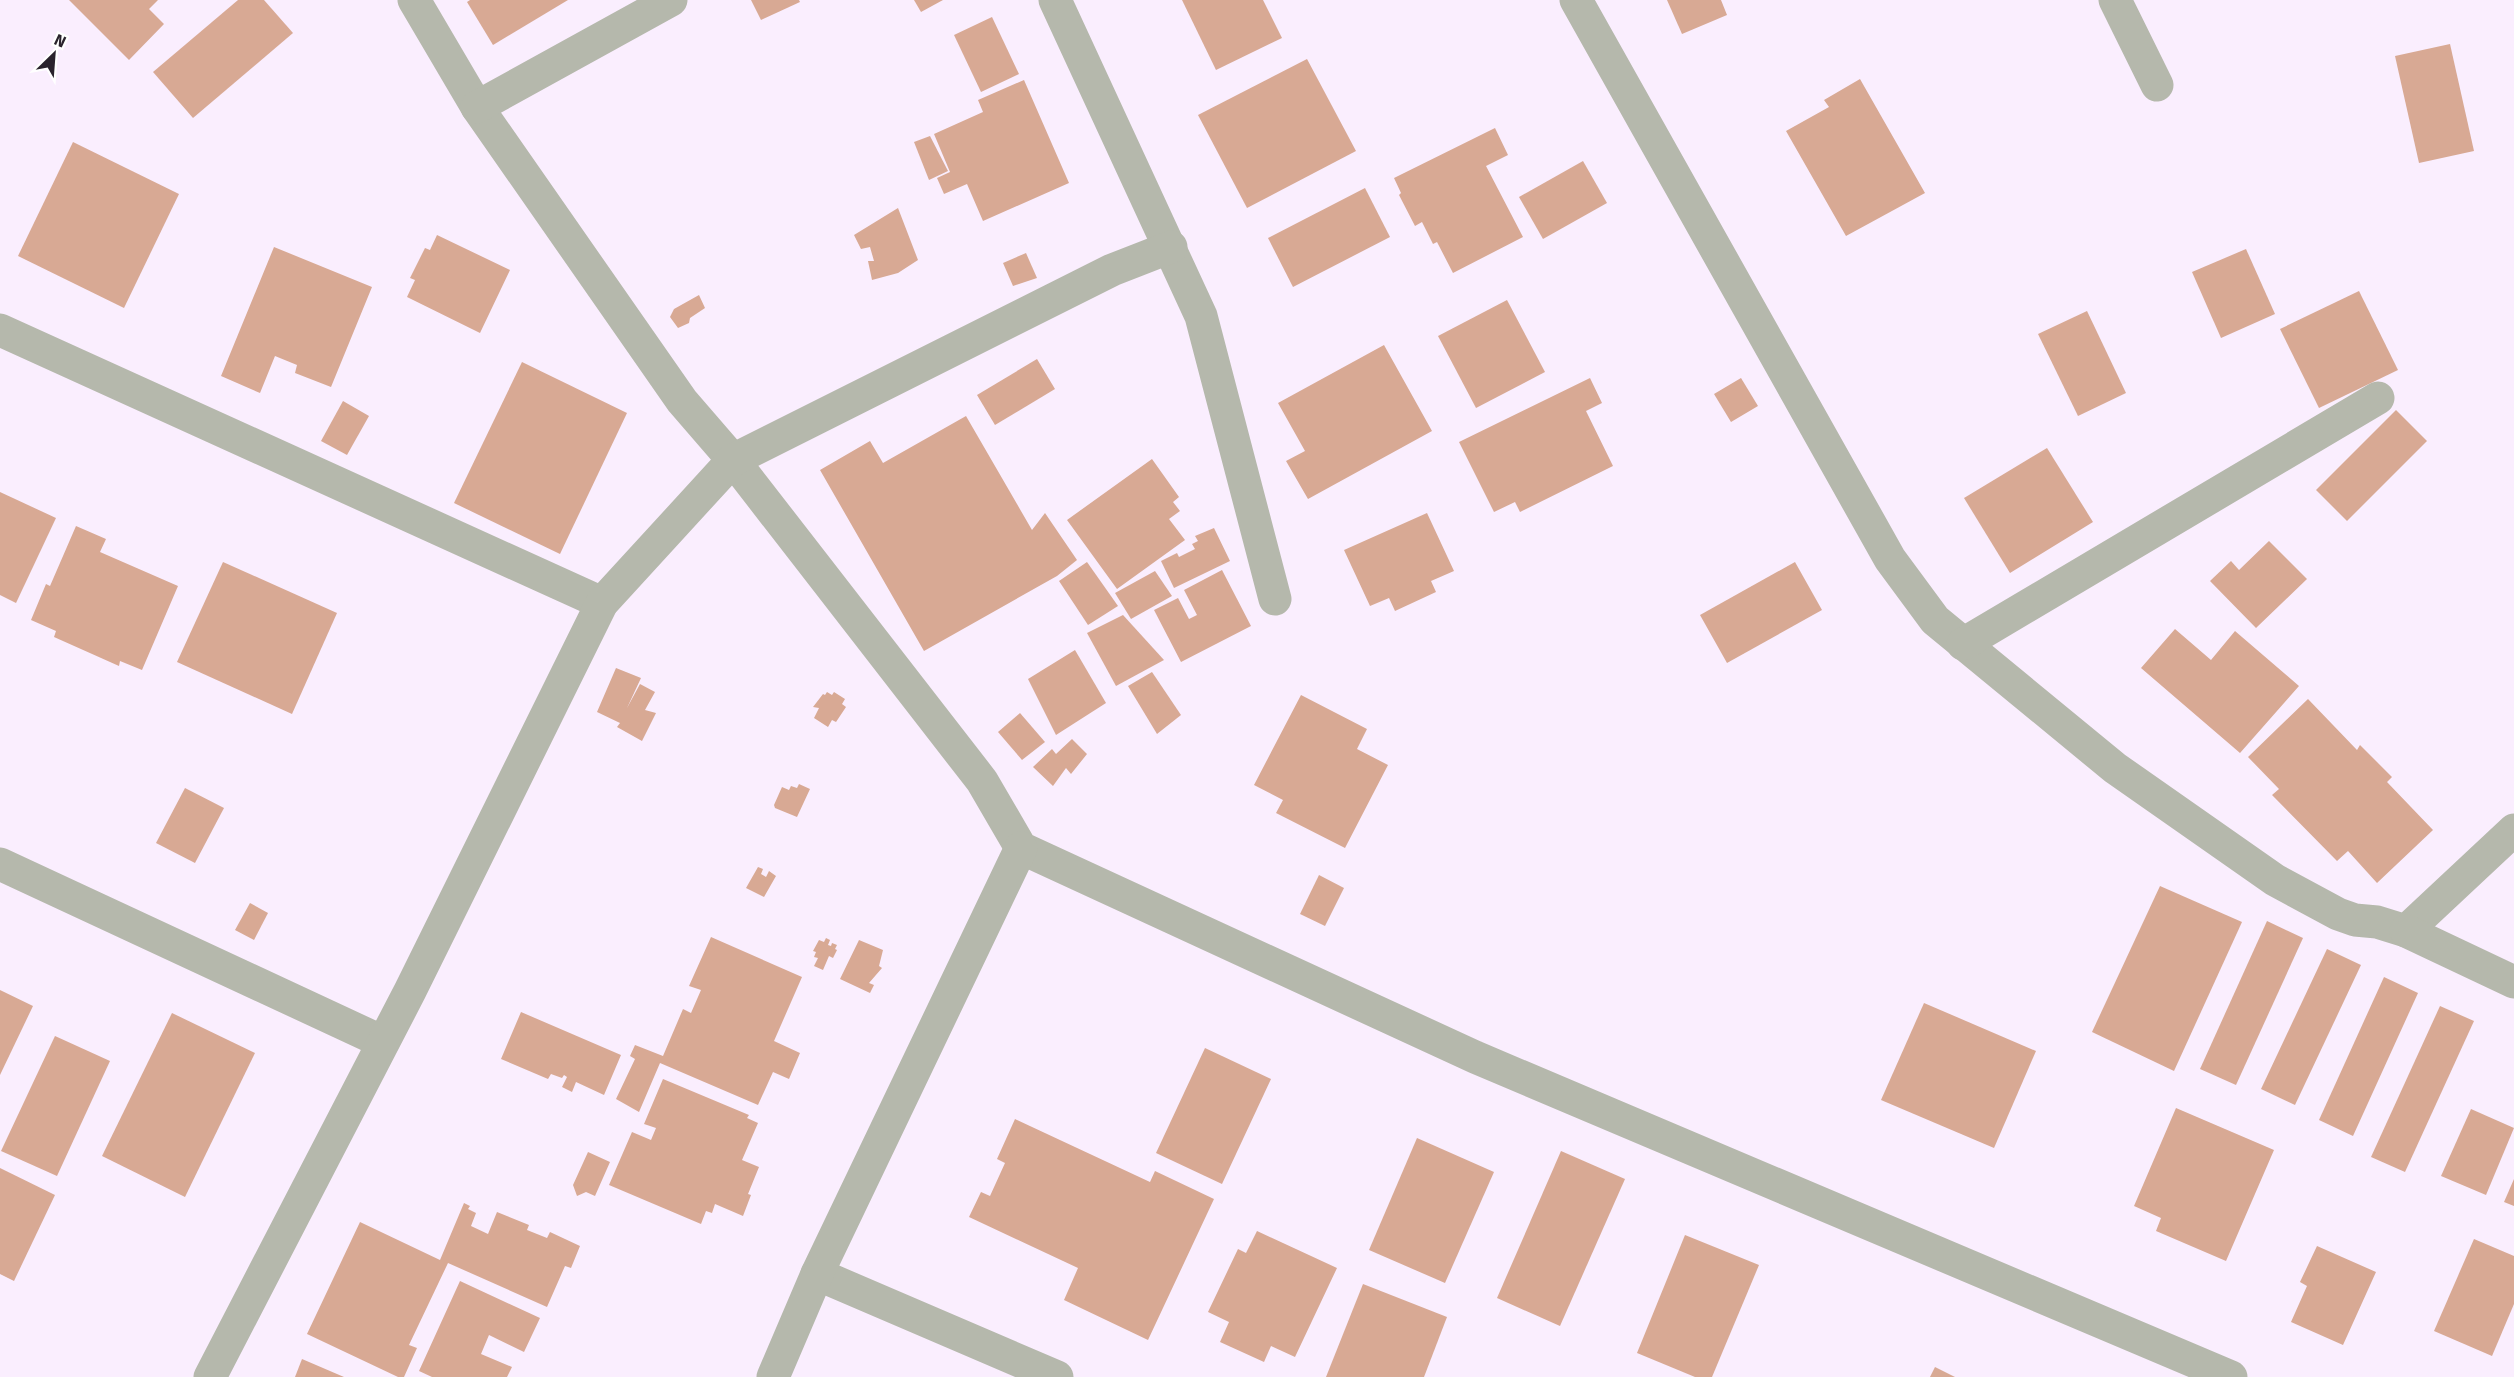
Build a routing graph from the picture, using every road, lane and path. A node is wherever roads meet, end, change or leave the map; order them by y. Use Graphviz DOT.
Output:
graph roads {
  1 [pos="414,0"];
  2 [pos="671,0"];
  3 [pos="1055,0"];
  4 [pos="1576,0"];
  5 [pos="2115,0"];
  6 [pos="2157,85"];
  7 [pos="477,107"];
  8 [pos="1171,247"];
  9 [pos="0,330"];
  10 [pos="2378,398"];
  11 [pos="734,460"];
  12 [pos="1275,599"];
  13 [pos="602,603"];
  14 [pos="1963,644"];
  15 [pos="2514,830"];
  16 [pos="1021,848"];
  17 [pos="0,864"];
  18 [pos="2406,930"];
  19 [pos="2514,982"];
  20 [pos="383,1042"];
  21 [pos="817,1274"];
  22 [pos="210,1377"];
  23 [pos="773,1377"];
  24 [pos="1057,1377"];
  25 [pos="2231,1377"];
  1 -- 7 [label="street"];
  2 -- 7 [label="street"];
  3 -- 8 [label="street"];
  4 -- 14 [label="street"];
  5 -- 6 [label="street"];
  7 -- 11 [label="street"];
  8 -- 11 [label="street"];
  8 -- 12 [label="street"];
  9 -- 13 [label="street"];
  10 -- 14 [label="street"];
  11 -- 13 [label="street"];
  11 -- 16 [label="street"];
  13 -- 20 [label="street"];
  14 -- 18 [label="street"];
  15 -- 18 [label="street"];
  16 -- 21 [label="street"];
  16 -- 25 [label="street"];
  17 -- 20 [label="street"];
  18 -- 19 [label="street"];
  20 -- 22 [label="street"];
  21 -- 23 [label="street"];
  21 -- 24 [label="street"];
}
